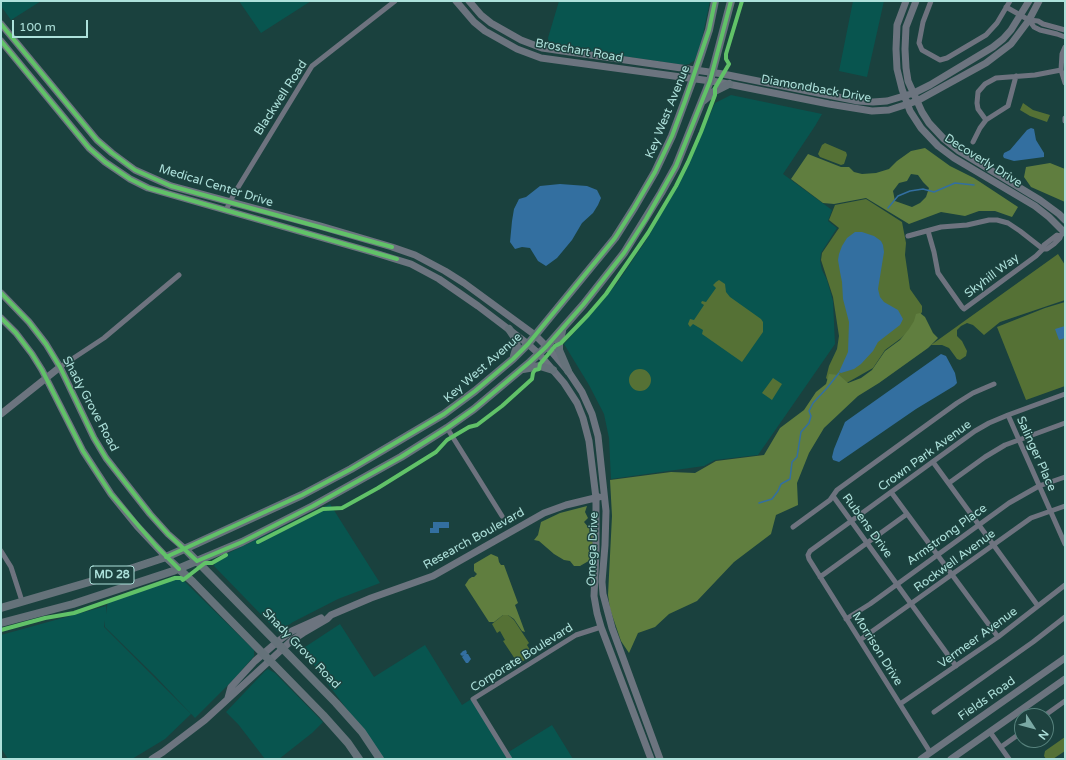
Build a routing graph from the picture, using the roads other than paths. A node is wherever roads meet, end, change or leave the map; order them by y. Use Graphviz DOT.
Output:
graph roads {
  1 [pos="395,1"];
  2 [pos="456,1"];
  3 [pos="469,1"];
  4 [pos="715,1"];
  5 [pos="731,1"];
  6 [pos="906,1"];
  7 [pos="916,1"];
  8 [pos="931,1"];
  9 [pos="1010,1"];
  10 [pos="1029,1"];
  11 [pos="1039,1"];
  12 [pos="1006,7"];
  13 [pos="1020,16"];
  14 [pos="1029,20"];
  15 [pos="1,24"];
  16 [pos="1065,30"];
  17 [pos="1065,37"];
  18 [pos="1,41"];
  19 [pos="1065,48"];
  20 [pos="696,70"];
  21 [pos="1061,70"];
  22 [pos="713,72"];
  23 [pos="1016,76"];
  24 [pos="693,79"];
  25 [pos="710,81"];
  26 [pos="1065,83"];
  27 [pos="729,84"];
  28 [pos="914,93"];
  29 [pos="905,96"];
  30 [pos="917,101"];
  31 [pos="702,102"];
  32 [pos="908,104"];
  33 [pos="1065,118"];
  34 [pos="986,120"];
  35 [pos="1065,121"];
  36 [pos="973,142"];
  37 [pos="974,165"];
  38 [pos="230,202"];
  39 [pos="226,210"];
  40 [pos="1065,220"];
  41 [pos="928,231"];
  42 [pos="1064,233"];
  43 [pos="908,236"];
  44 [pos="1043,249"];
  45 [pos="179,275"];
  46 [pos="1,292"];
  47 [pos="1,318"];
  48 [pos="563,328"];
  49 [pos="510,329"];
  50 [pos="535,335"];
  51 [pos="528,344"];
  52 [pos="546,346"];
  53 [pos="539,354"];
  54 [pos="512,359"];
  55 [pos="60,368"];
  56 [pos="521,370"];
  57 [pos="553,370"];
  58 [pos="568,372"];
  59 [pos="47,379"];
  60 [pos="994,384"];
  61 [pos="1065,394"];
  62 [pos="1,414"];
  63 [pos="1008,415"];
  64 [pos="1065,423"];
  65 [pos="447,428"];
  66 [pos="1019,439"];
  67 [pos="934,462"];
  68 [pos="1065,477"];
  69 [pos="949,483"];
  70 [pos="1039,486"];
  71 [pos="891,492"];
  72 [pos="832,496"];
  73 [pos="605,497"];
  74 [pos="596,498"];
  75 [pos="1065,506"];
  76 [pos="1050,510"];
  77 [pos="907,514"];
  78 [pos="502,516"];
  79 [pos="851,521"];
  80 [pos="979,524"];
  81 [pos="793,527"];
  82 [pos="867,543"];
  83 [pos="1065,544"];
  84 [pos="994,545"];
  85 [pos="185,549"];
  86 [pos="1,551"];
  87 [pos="214,554"];
  88 [pos="808,555"];
  89 [pos="937,555"];
  90 [pos="166,557"];
  91 [pos="197,561"];
  92 [pos="179,568"];
  93 [pos="952,575"];
  94 [pos="212,576"];
  95 [pos="820,577"];
  96 [pos="897,584"];
  97 [pos="1065,585"];
  98 [pos="22,601"];
  99 [pos="912,604"];
  100 [pos="1038,606"];
  101 [pos="1,608"];
  102 [pos="1065,617"];
  103 [pos="846,619"];
  104 [pos="1,623"];
  105 [pos="601,627"];
  106 [pos="998,637"];
  107 [pos="860,640"];
  108 [pos="280,645"];
  109 [pos="267,656"];
  110 [pos="1065,658"];
  111 [pos="956,666"];
  112 [pos="1065,679"];
  113 [pos="1065,701"];
  114 [pos="900,704"];
  115 [pos="1054,709"];
  116 [pos="934,712"];
  117 [pos="990,732"];
  118 [pos="1014,738"];
  119 [pos="1001,747"];
  120 [pos="930,752"];
  121 [pos="152,759"];
  122 [pos="359,759"];
  123 [pos="380,759"];
  124 [pos="510,759"];
  125 [pos="651,759"];
  126 [pos="660,759"];
  127 [pos="921,759"];
  128 [pos="951,759"];
  129 [pos="1009,759"];
  1 -- 38 [label="street, Blackwell Road"];
  2 -- 24 [label="street, Broschart Road"];
  3 -- 20 [label="street, Broschart Road"];
  4 -- 20 [label="main road, Key West Avenue / MD 28"];
  5 -- 22 [label="main road, Key West Avenue / MD 28"];
  6 -- 29 [label="street, Decoverly Drive"];
  7 -- 28 [label="street, Decoverly Drive"];
  8 -- 12 [label="street"];
  9 -- 12 [label="street"];
  10 -- 13 [label="street, Diamondback Drive"];
  11 -- 14 [label="street, Diamondback Drive"];
  12 -- 13 [label="street"];
  13 -- 14 [label="street"];
  13 -- 28 [label="street, Diamondback Drive"];
  14 -- 16 [label="street"];
  14 -- 17 [label="street"];
  14 -- 30 [label="street, Diamondback Drive"];
  15 -- 38 [label="street, Medical Center Drive"];
  18 -- 39 [label="street, Medical Center Drive"];
  19 -- 21 [label="street"];
  20 -- 22 [label="street, Diamondback Drive"];
  20 -- 24 [label="main road, Key West Avenue / MD 28"];
  21 -- 23 [label="street"];
  21 -- 26 [label="street"];
  22 -- 25 [label="main road, Key West Avenue / MD 28"];
  22 -- 29 [label="street, Diamondback Drive"];
  23 -- 34 [label="street"];
  23 -- 34 [label="street"];
  24 -- 25 [label="street, Diamondback Drive"];
  24 -- 50 [label="main road, Key West Avenue / MD 28"];
  25 -- 27 [label="street, Diamondback Drive"];
  25 -- 31 [label="main road, Key West Avenue / MD 28"];
  27 -- 31 [label="main road"];
  27 -- 32 [label="street, Diamondback Drive"];
  28 -- 29 [label="street, Diamondback Drive"];
  28 -- 30 [label="street, Decoverly Drive"];
  29 -- 32 [label="street, Decoverly Drive"];
  30 -- 32 [label="street, Diamondback Drive"];
  30 -- 37 [label="street, Decoverly Drive"];
  31 -- 48 [label="main road, Key West Avenue / MD 28"];
  32 -- 37 [label="street, Decoverly Drive"];
  33 -- 35 [label="street"];
  34 -- 36 [label="street"];
  37 -- 40 [label="street, Decoverly Drive"];
  37 -- 42 [label="street, Decoverly Drive"];
  38 -- 39 [label="street, Blackwell Road"];
  38 -- 50 [label="street, Medical Center Drive"];
  39 -- 49 [label="street, Medical Center Drive"];
  41 -- 43 [label="street"];
  41 -- 44 [label="street"];
  41 -- 44 [label="street, Skyhill Way"];
  42 -- 44 [label="street, Skyhill Way"];
  45 -- 55 [label="street"];
  46 -- 55 [label="street, Shady Grove Road"];
  47 -- 59 [label="street"];
  48 -- 52 [label="main road, Key West Avenue / MD 28"];
  48 -- 58 [label="main road"];
  49 -- 51 [label="street, Medical Center Drive"];
  49 -- 54 [label="main road"];
  50 -- 51 [label="main road, Key West Avenue / MD 28"];
  50 -- 52 [label="street, Medical Center Drive"];
  51 -- 53 [label="street, Medical Center Drive"];
  51 -- 54 [label="main road, Key West Avenue / MD 28"];
  52 -- 53 [label="main road, Key West Avenue / MD 28"];
  52 -- 58 [label="street, Omega Drive"];
  53 -- 56 [label="main road, Key West Avenue / MD 28"];
  53 -- 57 [label="street, Omega Drive"];
  54 -- 85 [label="main road, Key West Avenue / MD 28"];
  55 -- 59 [label="street"];
  55 -- 85 [label="street, Shady Grove Road"];
  56 -- 57 [label="main road"];
  56 -- 65 [label="main road, Key West Avenue / MD 28"];
  57 -- 74 [label="street, Omega Drive"];
  58 -- 73 [label="street, Omega Drive"];
  59 -- 62 [label="street"];
  59 -- 90 [label="street"];
  60 -- 72 [label="street"];
  61 -- 63 [label="street, Crown Park Avenue"];
  63 -- 66 [label="street, Salinger Place"];
  63 -- 67 [label="street, Crown Park Avenue"];
  64 -- 66 [label="street"];
  65 -- 78 [label="street"];
  65 -- 87 [label="main road, Key West Avenue / MD 28"];
  66 -- 69 [label="street"];
  66 -- 70 [label="street, Salinger Place"];
  67 -- 69 [label="street"];
  67 -- 71 [label="street, Crown Park Avenue"];
  68 -- 70 [label="street, Armstrong Place"];
  69 -- 80 [label="street"];
  70 -- 76 [label="street, Salinger Place"];
  70 -- 80 [label="street, Armstrong Place"];
  71 -- 77 [label="street"];
  71 -- 79 [label="street, Crown Park Avenue"];
  72 -- 79 [label="street, Rubens Drive"];
  72 -- 81 [label="street"];
  73 -- 74 [label="street, Research Boulevard"];
  73 -- 126 [label="street, Omega Drive"];
  74 -- 105 [label="street, Omega Drive"];
  74 -- 108 [label="street, Research Boulevard"];
  75 -- 76 [label="street, Rockwell Avenue"];
  76 -- 83 [label="street, Salinger Place"];
  76 -- 84 [label="street, Rockwell Avenue"];
  77 -- 82 [label="street"];
  77 -- 89 [label="street"];
  79 -- 82 [label="street, Rubens Drive"];
  79 -- 88 [label="street, Crown Park Avenue"];
  80 -- 84 [label="street"];
  80 -- 89 [label="street, Armstrong Place"];
  82 -- 95 [label="street"];
  82 -- 96 [label="street, Rubens Drive"];
  84 -- 93 [label="street, Rockwell Avenue"];
  84 -- 100 [label="street"];
  85 -- 90 [label="main road, Key West Avenue / MD 28"];
  85 -- 91 [label="main road, Shady Grove Road"];
  86 -- 98 [label="street"];
  87 -- 91 [label="main road, Key West Avenue / MD 28"];
  87 -- 94 [label="main road"];
  88 -- 95 [label="street, Morrison Drive"];
  89 -- 93 [label="street"];
  89 -- 96 [label="street, Armstrong Place"];
  90 -- 92 [label="main road"];
  90 -- 98 [label="main road, MD 28"];
  91 -- 92 [label="main road, MD 28"];
  91 -- 94 [label="main road, Shady Grove Road"];
  92 -- 104 [label="main road, MD 28"];
  92 -- 109 [label="main road"];
  93 -- 99 [label="street, Rockwell Avenue"];
  93 -- 106 [label="street"];
  94 -- 108 [label="main road, Shady Grove Road"];
  95 -- 103 [label="street, Morrison Drive"];
  96 -- 99 [label="street, Rubens Drive"];
  96 -- 103 [label="street, Armstrong Place"];
  97 -- 100 [label="street, Vermeer Avenue"];
  98 -- 101 [label="main road, MD 28"];
  99 -- 107 [label="street, Rockwell Avenue"];
  99 -- 111 [label="street, Rubens Drive"];
  100 -- 106 [label="street, Vermeer Avenue"];
  102 -- 116 [label="street"];
  103 -- 107 [label="street, Morrison Drive"];
  105 -- 124 [label="street, Corporate Boulevard"];
  105 -- 125 [label="street, Omega Drive"];
  106 -- 111 [label="street, Vermeer Avenue"];
  107 -- 114 [label="street, Morrison Drive"];
  108 -- 109 [label="street, Research Boulevard"];
  108 -- 123 [label="main road, Shady Grove Road"];
  109 -- 121 [label="street, Research Boulevard"];
  109 -- 122 [label="main road"];
  110 -- 120 [label="street, Fields Road"];
  111 -- 114 [label="street, Vermeer Avenue"];
  112 -- 117 [label="street"];
  113 -- 115 [label="street"];
  114 -- 120 [label="street, Morrison Drive"];
  117 -- 119 [label="street"];
  117 -- 128 [label="street"];
  118 -- 119 [label="street"];
  119 -- 129 [label="street"];
  120 -- 127 [label="street, Fields Road"];
}
